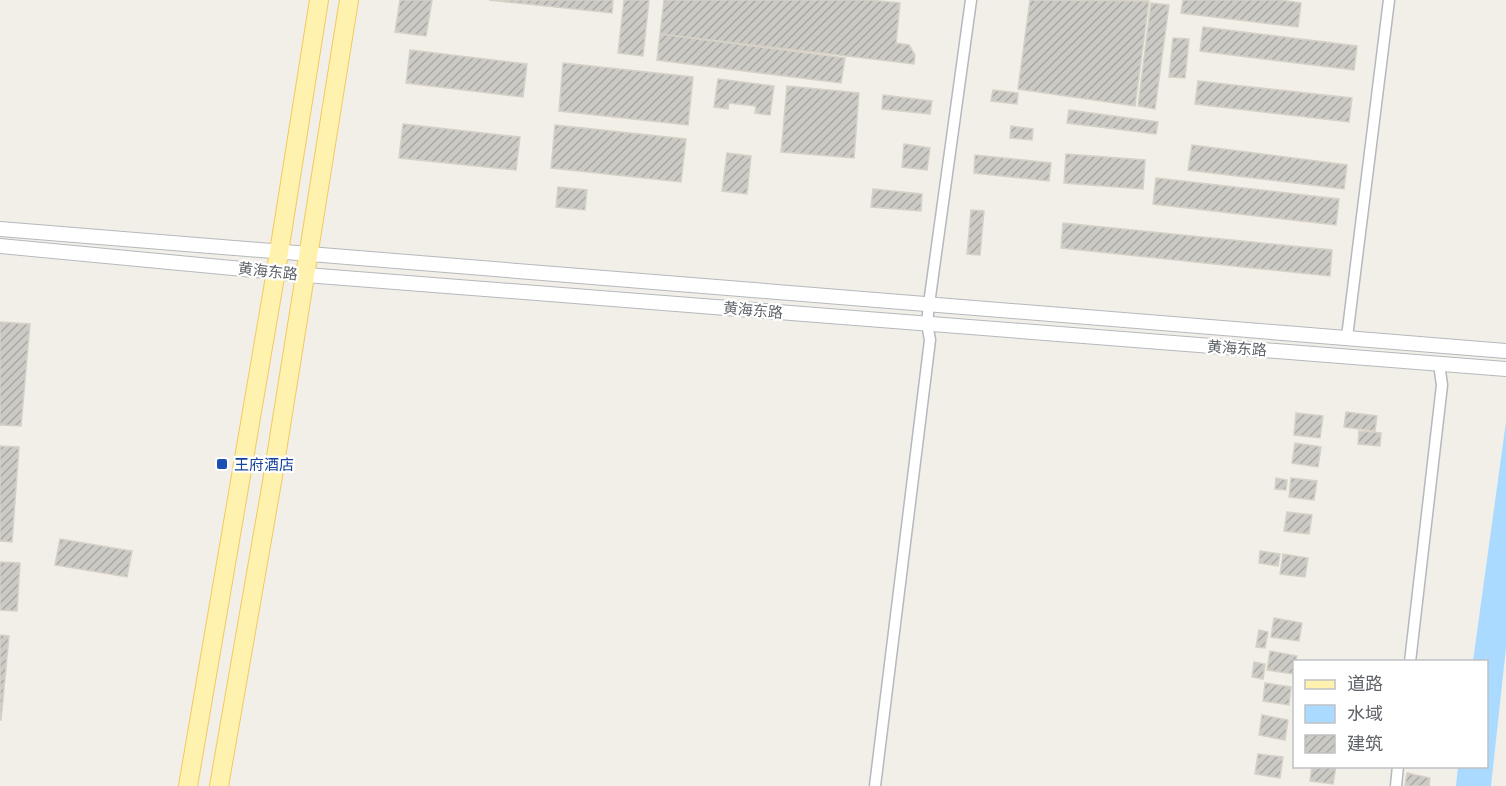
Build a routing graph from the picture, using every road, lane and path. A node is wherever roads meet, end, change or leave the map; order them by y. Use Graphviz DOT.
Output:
graph roads {
  1 [pos="319,0"];
  2 [pos="349,0"];
  3 [pos="971,0"];
  4 [pos="1389,0"];
  5 [pos="0,229"];
  6 [pos="0,246"];
  7 [pos="279,252"];
  8 [pos="309,254"];
  9 [pos="276,271"];
  10 [pos="306,275"];
  11 [pos="929,304"];
  12 [pos="927,324"];
  13 [pos="1347,337"];
  14 [pos="1504,351"];
  15 [pos="1439,364"];
  16 [pos="1503,369"];
  17 [pos="1410,660"];
  18 [pos="1398,768"];
  19 [pos="188,786"];
  20 [pos="219,786"];
  21 [pos="875,786"];
  22 [pos="1396,786"];
  1 -- 7 [label="main road"];
  2 -- 8 [label="main road"];
  3 -- 11 [label="street"];
  4 -- 13 [label="street"];
  5 -- 7 [label="street, 黄海东路"];
  6 -- 9 [label="street, 黄海东路"];
  7 -- 8 [label="street, 黄海东路"];
  7 -- 9 [label="main road"];
  8 -- 10 [label="main road"];
  8 -- 11 [label="street, 黄海东路"];
  9 -- 10 [label="street, 黄海东路"];
  9 -- 19 [label="main road"];
  10 -- 12 [label="street, 黄海东路"];
  10 -- 20 [label="main road"];
  11 -- 12 [label="street"];
  11 -- 13 [label="street, 黄海东路"];
  12 -- 15 [label="street, 黄海东路"];
  12 -- 21 [label="street"];
  13 -- 14 [label="street, 黄海东路"];
  15 -- 16 [label="street, 黄海东路"];
  15 -- 17 [label="street"];
  18 -- 22 [label="street"];
}
